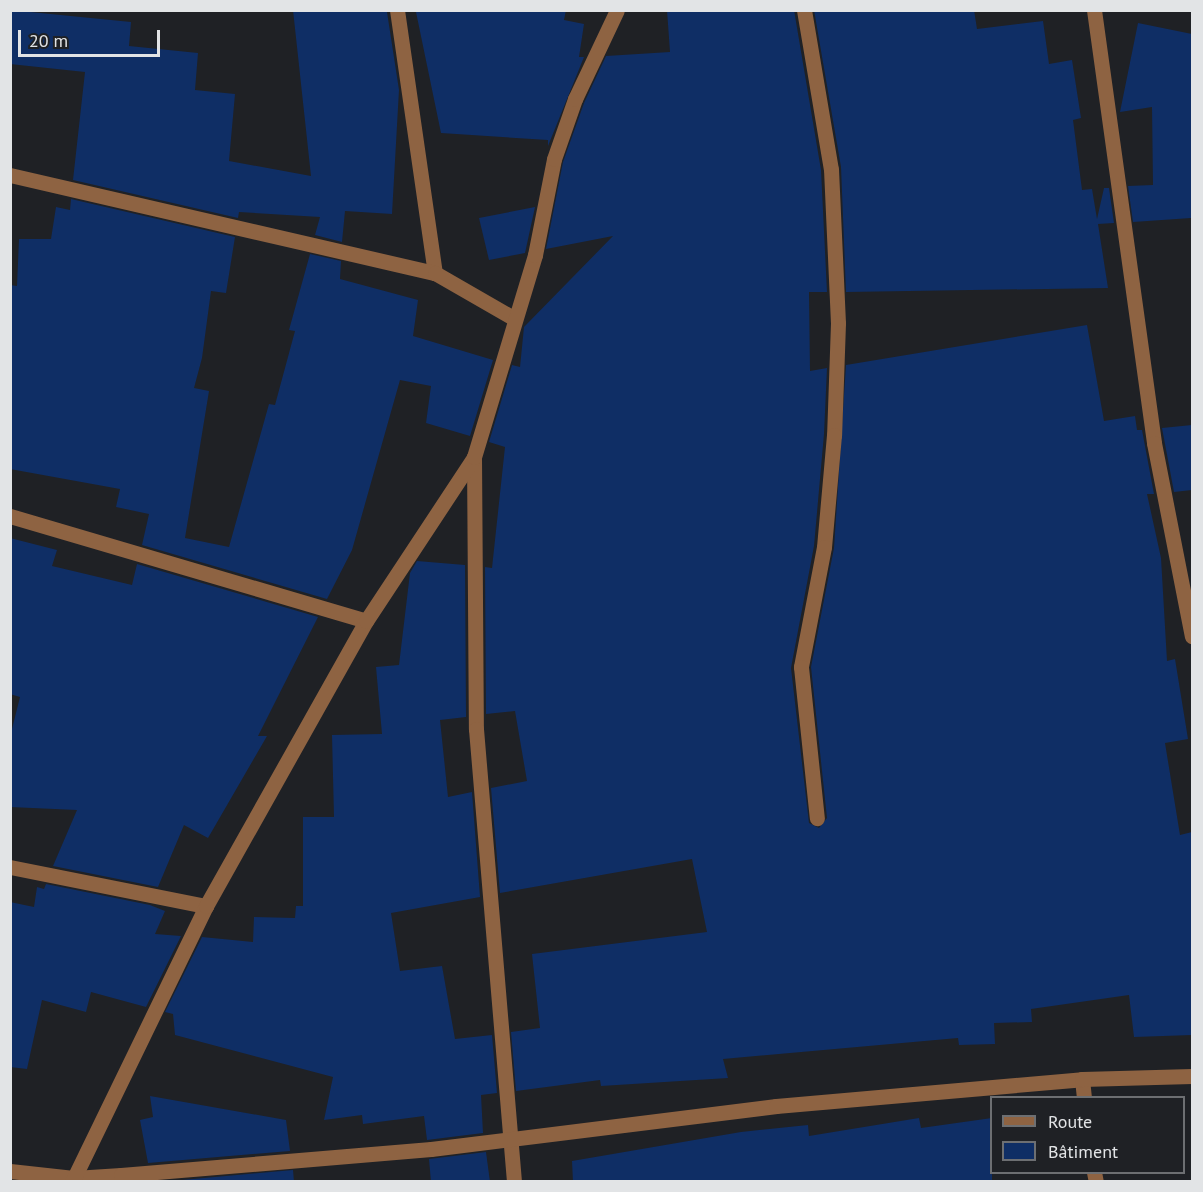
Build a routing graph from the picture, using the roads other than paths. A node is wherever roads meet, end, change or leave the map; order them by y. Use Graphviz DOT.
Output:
graph roads {
  1 [pos="397,10"];
  2 [pos="617,10"];
  3 [pos="804,10"];
  4 [pos="1094,10"];
  5 [pos="10,175"];
  6 [pos="435,273"];
  7 [pos="515,319"];
  8 [pos="474,457"];
  9 [pos="10,516"];
  10 [pos="366,621"];
  11 [pos="1192,636"];
  12 [pos="817,818"];
  13 [pos="10,867"];
  14 [pos="206,906"];
  15 [pos="1192,1076"];
  16 [pos="1082,1080"];
  17 [pos="1084,1096"];
  18 [pos="509,1140"];
  19 [pos="10,1171"];
  20 [pos="121,1178"];
  21 [pos="73,1180"];
  22 [pos="514,1182"];
  1 -- 6 [label="street"];
  2 -- 7 [label="street"];
  3 -- 12 [label="street"];
  4 -- 11 [label="street"];
  5 -- 6 [label="street"];
  6 -- 7 [label="street"];
  7 -- 8 [label="street"];
  8 -- 10 [label="street"];
  8 -- 18 [label="street"];
  9 -- 10 [label="street"];
  10 -- 14 [label="street"];
  13 -- 14 [label="street"];
  14 -- 21 [label="street"];
  15 -- 16 [label="street"];
  16 -- 17 [label="street"];
  16 -- 18 [label="street"];
  18 -- 20 [label="street"];
  18 -- 22 [label="street"];
  19 -- 21 [label="street"];
  20 -- 21 [label="street"];
}
